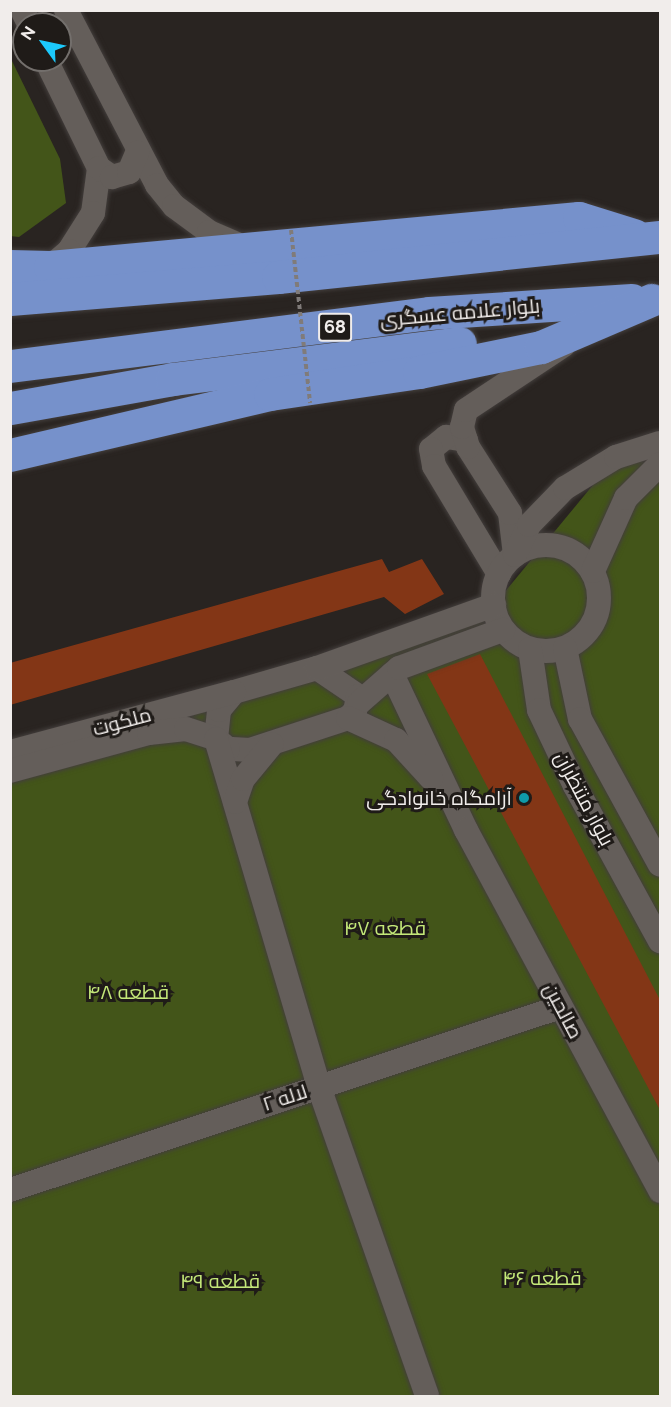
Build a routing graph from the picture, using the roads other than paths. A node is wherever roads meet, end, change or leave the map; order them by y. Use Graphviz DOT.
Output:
graph roads {
  1 [pos="66,10"];
  2 [pos="52,72"];
  3 [pos="137,153"];
  4 [pos="99,168"];
  5 [pos="654,238"];
  6 [pos="249,249"];
  7 [pos="10,266"];
  8 [pos="50,267"];
  9 [pos="10,299"];
  10 [pos="656,300"];
  11 [pos="584,315"];
  12 [pos="10,366"];
  13 [pos="10,408"];
  14 [pos="466,440"];
  15 [pos="660,443"];
  16 [pos="10,455"];
  17 [pos="660,464"];
  18 [pos="515,555"];
  19 [pos="593,572"];
  20 [pos="499,574"];
  21 [pos="494,605"];
  22 [pos="503,630"];
  23 [pos="565,648"];
  24 [pos="530,649"];
  25 [pos="317,668"];
  26 [pos="392,674"];
  27 [pos="234,692"];
  28 [pos="353,710"];
  29 [pos="216,739"];
  30 [pos="272,744"];
  31 [pos="10,752"];
  32 [pos="10,771"];
  33 [pos="235,802"];
  34 [pos="466,830"];
  35 [pos="660,865"];
  36 [pos="660,940"];
  37 [pos="560,1007"];
  38 [pos="319,1087"];
  39 [pos="10,1190"];
  40 [pos="660,1191"];
  41 [pos="427,1396"];
  1 -- 3 [label="street"];
  2 -- 4 [label="street"];
  3 -- 4 [label="street"];
  3 -- 6 [label="street"];
  4 -- 8 [label="street"];
  5 -- 6 [label="highway"];
  5 -- 9 [label="highway"];
  6 -- 8 [label="highway"];
  7 -- 8 [label="highway"];
  10 -- 11 [label="highway"];
  11 -- 12 [label="highway, بلوار علامه عسگری / 68"];
  11 -- 13 [label="highway"];
  11 -- 14 [label="street"];
  11 -- 16 [label="highway"];
  14 -- 18 [label="street"];
  14 -- 20 [label="street"];
  15 -- 18 [label="street"];
  17 -- 19 [label="street"];
  18 -- 19 [label="street"];
  18 -- 20 [label="street"];
  19 -- 23 [label="street"];
  20 -- 21 [label="street"];
  21 -- 22 [label="street"];
  21 -- 25 [label="street, ملکوت"];
  22 -- 24 [label="street"];
  22 -- 26 [label="street, ملکوت"];
  23 -- 24 [label="street"];
  23 -- 35 [label="street, بلوار منتظران"];
  24 -- 36 [label="street, بلوار منتظران"];
  25 -- 27 [label="street, ملکوت"];
  25 -- 28 [label="street"];
  26 -- 28 [label="street, ملکوت"];
  26 -- 34 [label="street, صالحین"];
  27 -- 29 [label="street"];
  27 -- 31 [label="street, ملکوت"];
  28 -- 30 [label="street, ملکوت"];
  28 -- 34 [label="street, صالحین"];
  29 -- 30 [label="street, ملکوت"];
  29 -- 32 [label="street, ملکوت"];
  29 -- 33 [label="street"];
  30 -- 33 [label="street"];
  33 -- 38 [label="street"];
  34 -- 37 [label="street, صالحین"];
  37 -- 38 [label="street, لاله ۲"];
  37 -- 40 [label="street, صالحین"];
  38 -- 39 [label="street, لاله ۲"];
  38 -- 41 [label="street"];
}
